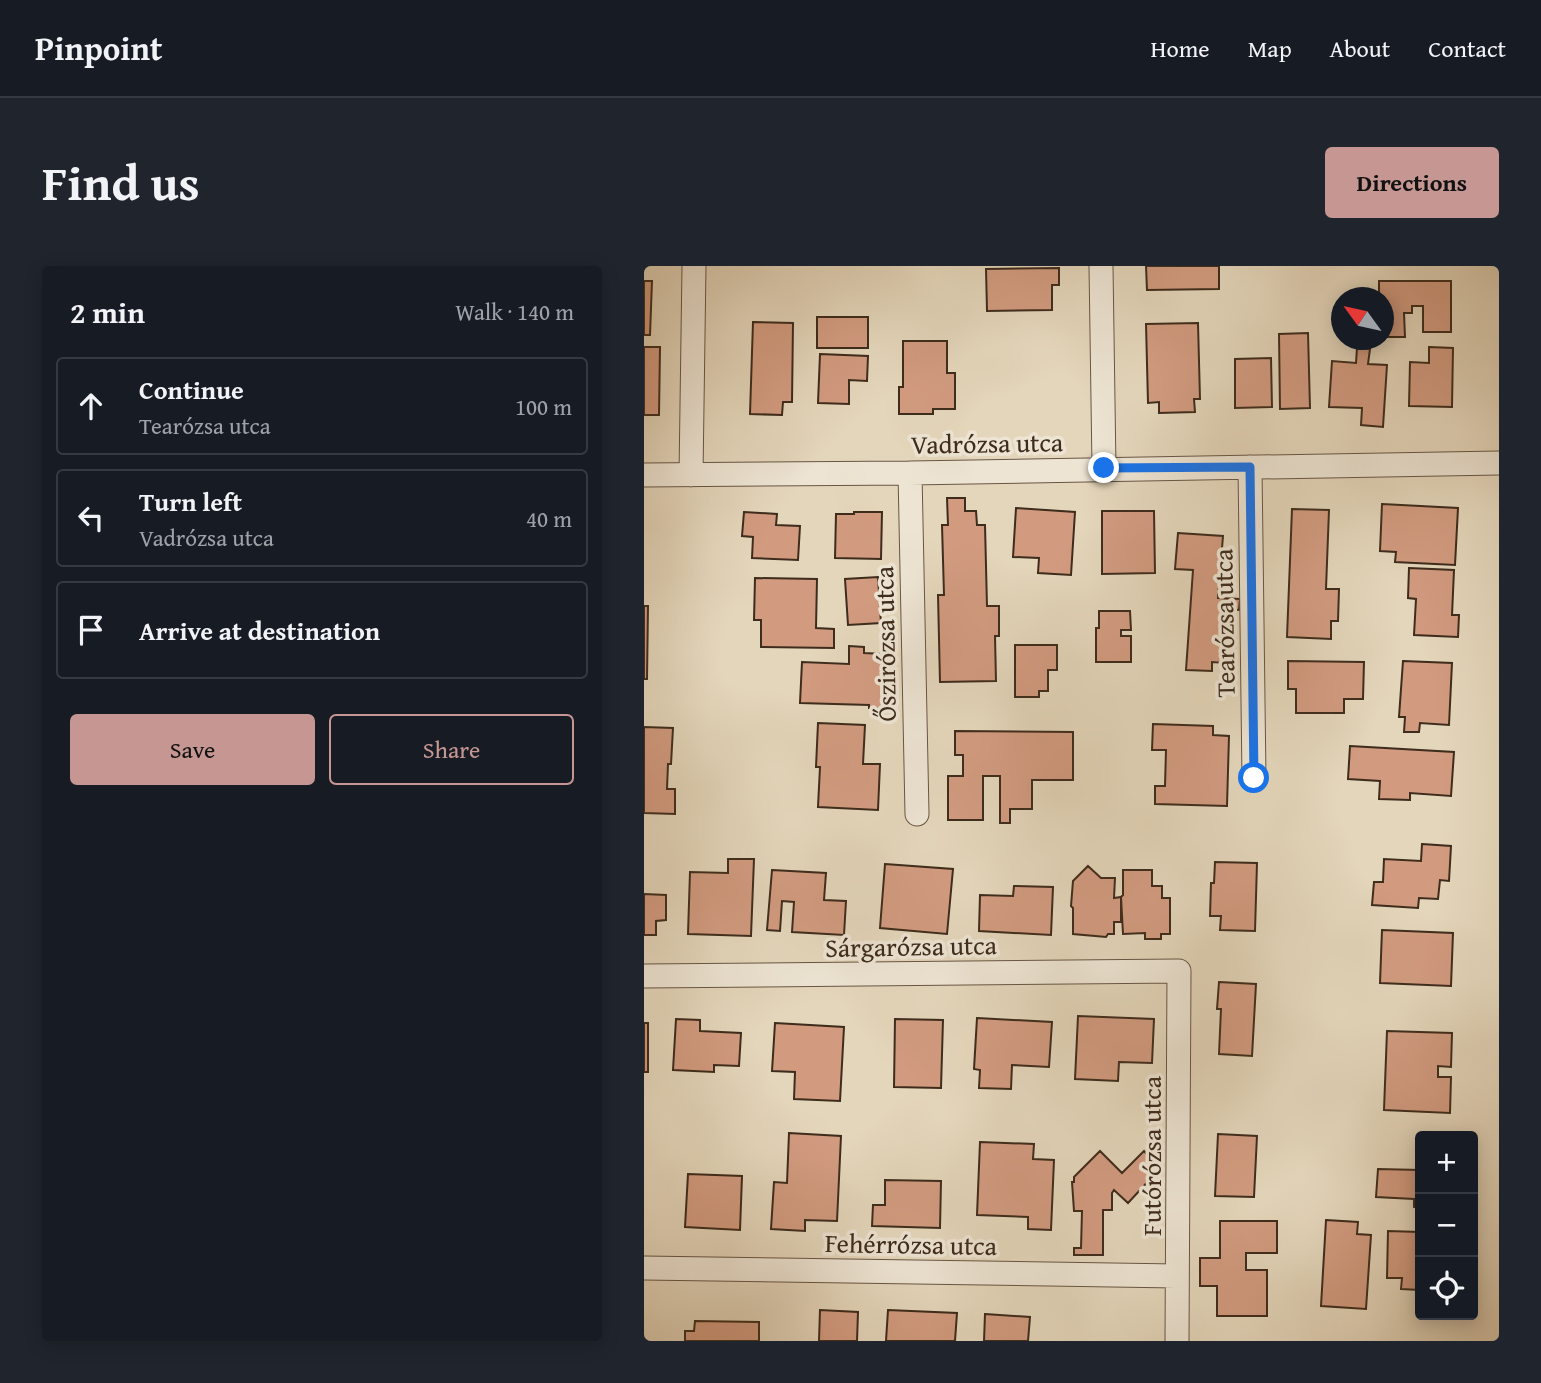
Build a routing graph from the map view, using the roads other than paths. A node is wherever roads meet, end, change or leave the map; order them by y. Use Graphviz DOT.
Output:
graph roads {
  1 [pos="694,266"];
  2 [pos="1101,266"];
  3 [pos="1499,463"];
  4 [pos="1250,467"];
  5 [pos="1104,468"];
  6 [pos="910,473"];
  7 [pos="644,475"];
  8 [pos="691,475"];
  9 [pos="1254,778"];
  10 [pos="917,814"];
  11 [pos="1179,971"];
  12 [pos="644,976"];
  13 [pos="644,1268"];
  14 [pos="1177,1276"];
  15 [pos="1177,1341"];
  1 -- 8 [label="street"];
  2 -- 5 [label="street"];
  3 -- 4 [label="street, Vadrózsa utca"];
  4 -- 5 [label="street, Vadrózsa utca"];
  4 -- 9 [label="street, Tearózsa utca"];
  5 -- 6 [label="street, Vadrózsa utca"];
  6 -- 8 [label="street, Vadrózsa utca"];
  6 -- 10 [label="street, Őszirózsa utca"];
  7 -- 8 [label="street, Vadrózsa utca"];
  11 -- 12 [label="street, Sárgarózsa utca"];
  11 -- 14 [label="street, Futórózsa utca"];
  13 -- 14 [label="street, Fehérrózsa utca"];
  14 -- 15 [label="street, Futórózsa utca"];
}
